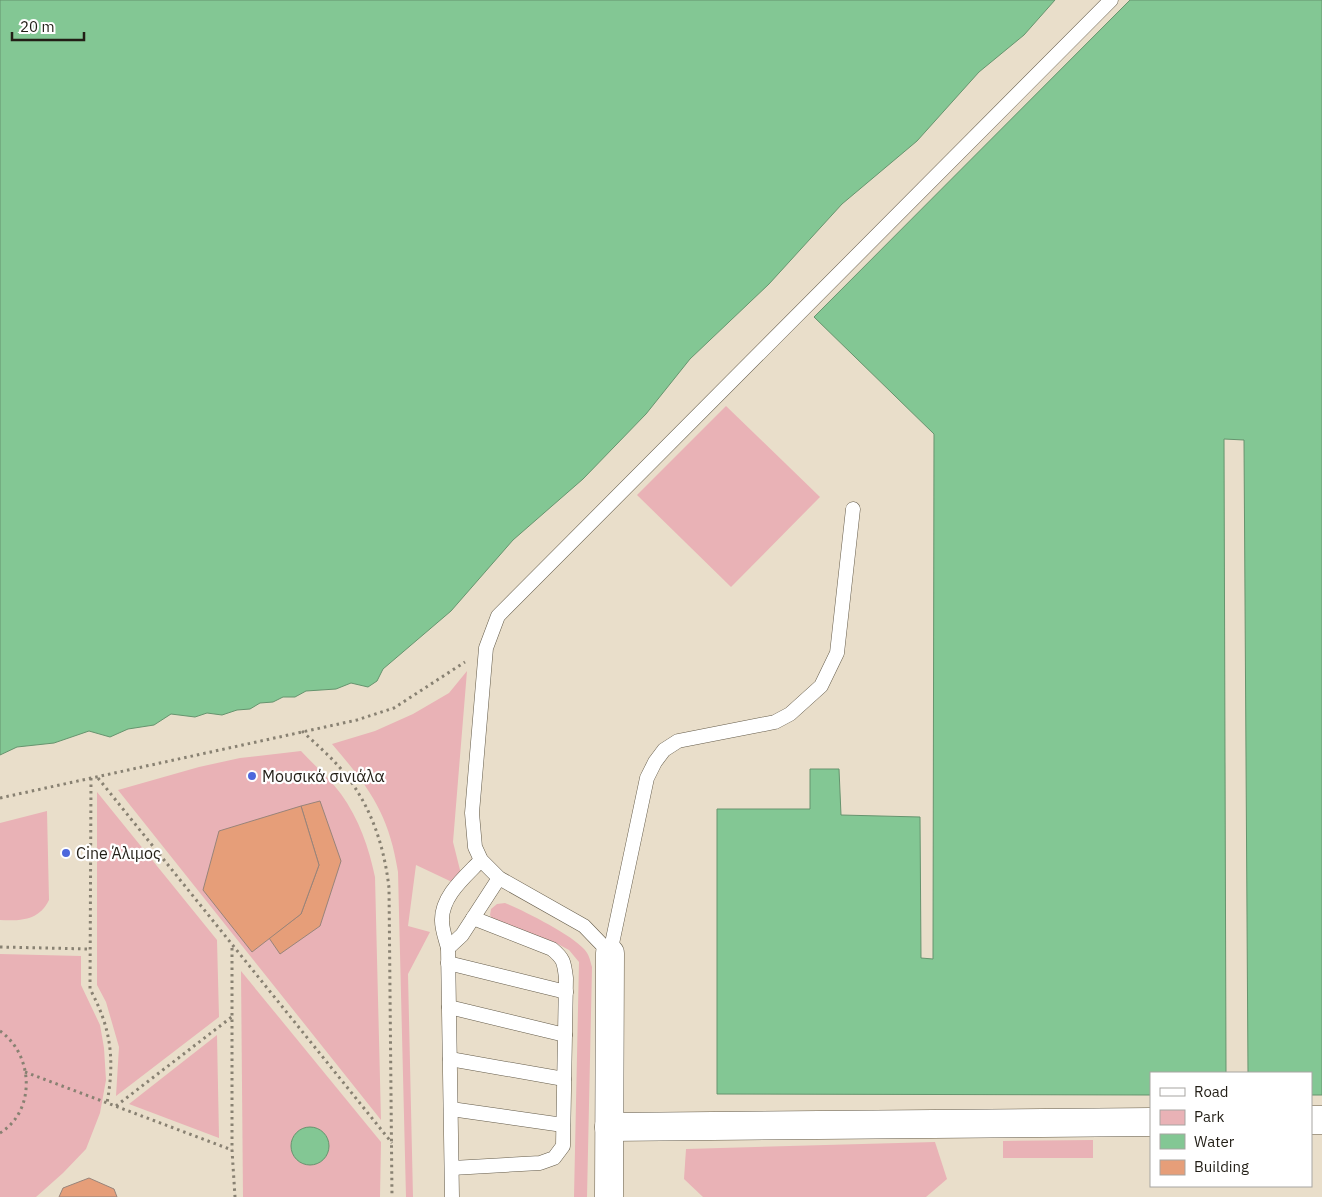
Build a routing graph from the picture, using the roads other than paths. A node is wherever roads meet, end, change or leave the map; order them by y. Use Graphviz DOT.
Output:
graph roads {
  1 [pos="1111,0"];
  2 [pos="853,509"];
  3 [pos="481,860"];
  4 [pos="499,878"];
  5 [pos="473,918"];
  6 [pos="448,948"];
  7 [pos="610,953"];
  8 [pos="448,963"];
  9 [pos="566,992"];
  10 [pos="449,1007"];
  11 [pos="565,1035"];
  12 [pos="450,1059"];
  13 [pos="564,1080"];
  14 [pos="451,1109"];
  15 [pos="1150,1122"];
  16 [pos="564,1125"];
  17 [pos="609,1127"];
  18 [pos="452,1168"];
  19 [pos="452,1197"];
  20 [pos="609,1197"];
  1 -- 3 [label="lane"];
  2 -- 7 [label="lane"];
  3 -- 4 [label="lane"];
  3 -- 6 [label="lane"];
  4 -- 5 [label="lane"];
  4 -- 7 [label="lane"];
  5 -- 6 [label="lane"];
  5 -- 9 [label="lane"];
  6 -- 8 [label="lane"];
  7 -- 17 [label="street"];
  8 -- 9 [label="lane"];
  8 -- 10 [label="lane"];
  9 -- 11 [label="lane"];
  10 -- 11 [label="lane"];
  10 -- 12 [label="lane"];
  11 -- 13 [label="lane"];
  12 -- 13 [label="lane"];
  12 -- 14 [label="lane"];
  13 -- 16 [label="lane"];
  14 -- 16 [label="lane"];
  14 -- 18 [label="lane"];
  15 -- 17 [label="street"];
  16 -- 18 [label="lane"];
  17 -- 20 [label="street"];
  18 -- 19 [label="lane"];
}
